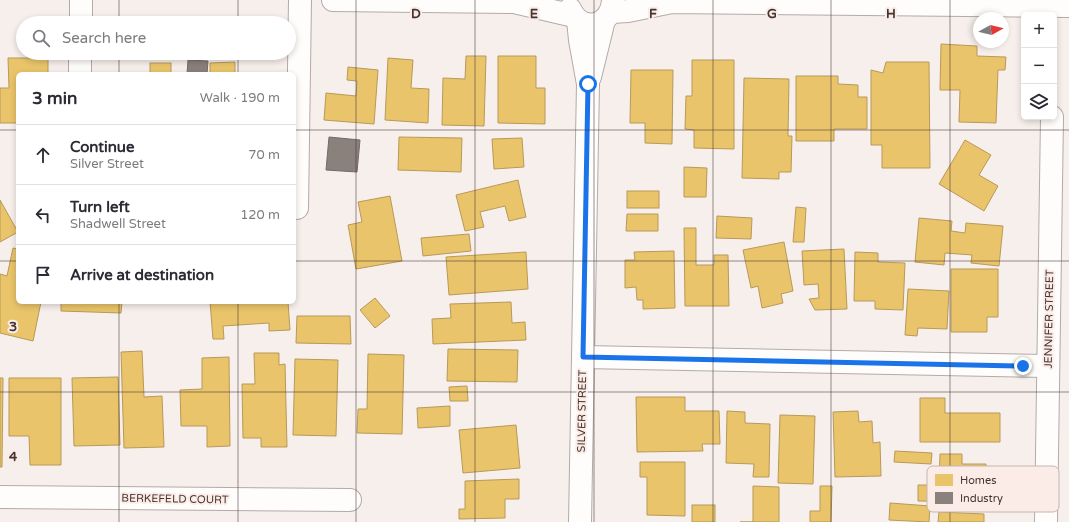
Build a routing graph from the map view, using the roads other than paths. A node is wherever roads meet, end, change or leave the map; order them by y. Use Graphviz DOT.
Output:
graph roads {
  1 [pos="81,0"];
  2 [pos="300,0"];
  3 [pos="333,0"];
  4 [pos="518,1"];
  5 [pos="667,1"];
  6 [pos="1059,9"];
  7 [pos="609,11"];
  8 [pos="573,12"];
  9 [pos="80,16"];
  10 [pos="80,60"];
  11 [pos="80,72"];
  12 [pos="588,84"];
  13 [pos="1052,120"];
  14 [pos="297,208"];
  15 [pos="583,357"];
  16 [pos="1048,366"];
  17 [pos="1047,466"];
  18 [pos="0,497"];
  19 [pos="350,500"];
  20 [pos="1046,512"];
  21 [pos="580,522"];
  22 [pos="1046,522"];
  1 -- 9 [label="street"];
  2 -- 14 [label="street"];
  3 -- 4 [label="street"];
  4 -- 8 [label="street"];
  5 -- 6 [label="street"];
  5 -- 7 [label="street"];
  7 -- 8 [label="street"];
  7 -- 12 [label="street, SILVER STREET"];
  8 -- 12 [label="street, SILVER STREET"];
  10 -- 11 [label="street"];
  12 -- 15 [label="street, SILVER STREET"];
  13 -- 16 [label="street, JENNIFER STREET"];
  15 -- 16 [label="street"];
  15 -- 21 [label="street, SILVER STREET"];
  16 -- 17 [label="street, JENNIFER STREET"];
  18 -- 19 [label="street, BERKEFELD COURT"];
  20 -- 22 [label="street, JENNIFER STREET"];
}
